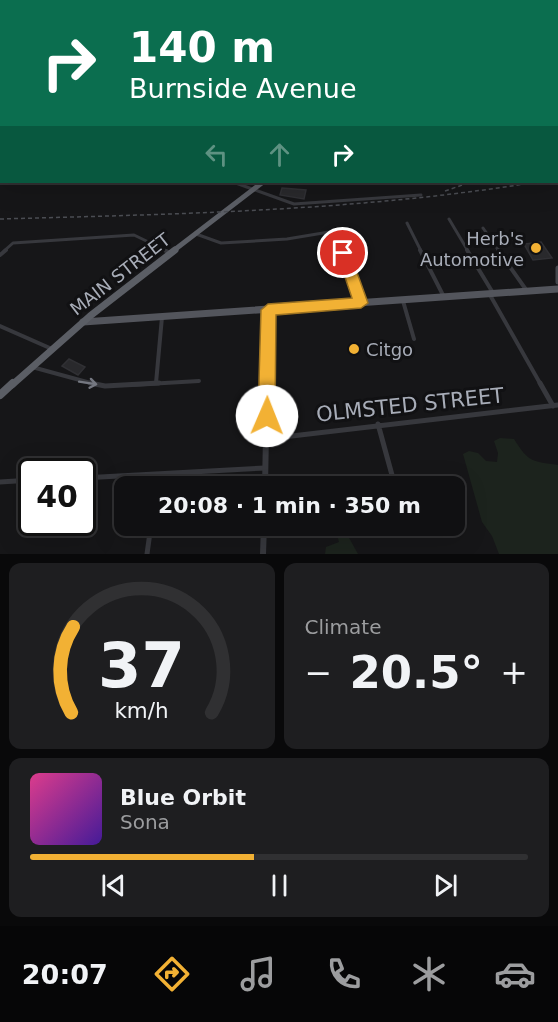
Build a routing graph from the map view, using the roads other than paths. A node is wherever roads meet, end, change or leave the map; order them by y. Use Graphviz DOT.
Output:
graph roads {
  1 [pos="236,183"];
  2 [pos="262,183"];
  3 [pos="254,188"];
  4 [pos="421,195"];
  5 [pos="448,219"];
  6 [pos="407,223"];
  7 [pos="483,228"];
  8 [pos="196,234"];
  9 [pos="171,253"];
  10 [pos="0,255"];
  11 [pos="558,267"];
  12 [pos="558,282"];
  13 [pos="558,289"];
  14 [pos="527,292"];
  15 [pos="491,294"];
  16 [pos="444,297"];
  17 [pos="403,300"];
  18 [pos="361,303"];
  19 [pos="268,310"];
  20 [pos="162,317"];
  21 [pos="83,322"];
  22 [pos="0,326"];
  23 [pos="414,339"];
  24 [pos="52,349"];
  25 [pos="31,367"];
  26 [pos="200,381"];
  27 [pos="156,384"];
  28 [pos="0,395"];
  29 [pos="555,406"];
  30 [pos="378,424"];
  31 [pos="266,439"];
  32 [pos="265,468"];
  33 [pos="158,474"];
  34 [pos="265,476"];
  35 [pos="392,476"];
  36 [pos="96,477"];
  37 [pos="18,481"];
  38 [pos="0,482"];
  39 [pos="149,536"];
  40 [pos="264,536"];
  41 [pos="147,554"];
  42 [pos="263,554"];
  1 -- 3 [label="street"];
  2 -- 3 [label="highway, MAIN STREET"];
  3 -- 4 [label="street"];
  3 -- 8 [label="highway, MAIN STREET"];
  5 -- 15 [label="street"];
  6 -- 16 [label="street"];
  7 -- 14 [label="street"];
  8 -- 9 [label="highway, MAIN STREET"];
  8 -- 18 [label="street"];
  9 -- 10 [label="street"];
  9 -- 21 [label="highway, MAIN STREET"];
  11 -- 12 [label="main road"];
  13 -- 14 [label="main road"];
  14 -- 15 [label="main road"];
  15 -- 16 [label="main road"];
  15 -- 29 [label="street"];
  16 -- 17 [label="main road"];
  17 -- 18 [label="main road"];
  17 -- 23 [label="street"];
  18 -- 19 [label="main road"];
  19 -- 20 [label="main road"];
  19 -- 31 [label="street"];
  20 -- 21 [label="main road"];
  20 -- 27 [label="street"];
  21 -- 24 [label="highway, MAIN STREET"];
  22 -- 24 [label="street"];
  24 -- 25 [label="highway, MAIN STREET"];
  25 -- 27 [label="street, one-way"];
  25 -- 28 [label="highway, MAIN STREET"];
  26 -- 27 [label="street"];
  29 -- 30 [label="street, OLMSTED STREET"];
  30 -- 31 [label="street, OLMSTED STREET"];
  30 -- 35 [label="street"];
  31 -- 32 [label="street"];
  32 -- 33 [label="street"];
  32 -- 34 [label="street"];
  33 -- 36 [label="street"];
  37 -- 38 [label="street"];
  39 -- 41 [label="street"];
  40 -- 42 [label="street"];
}
